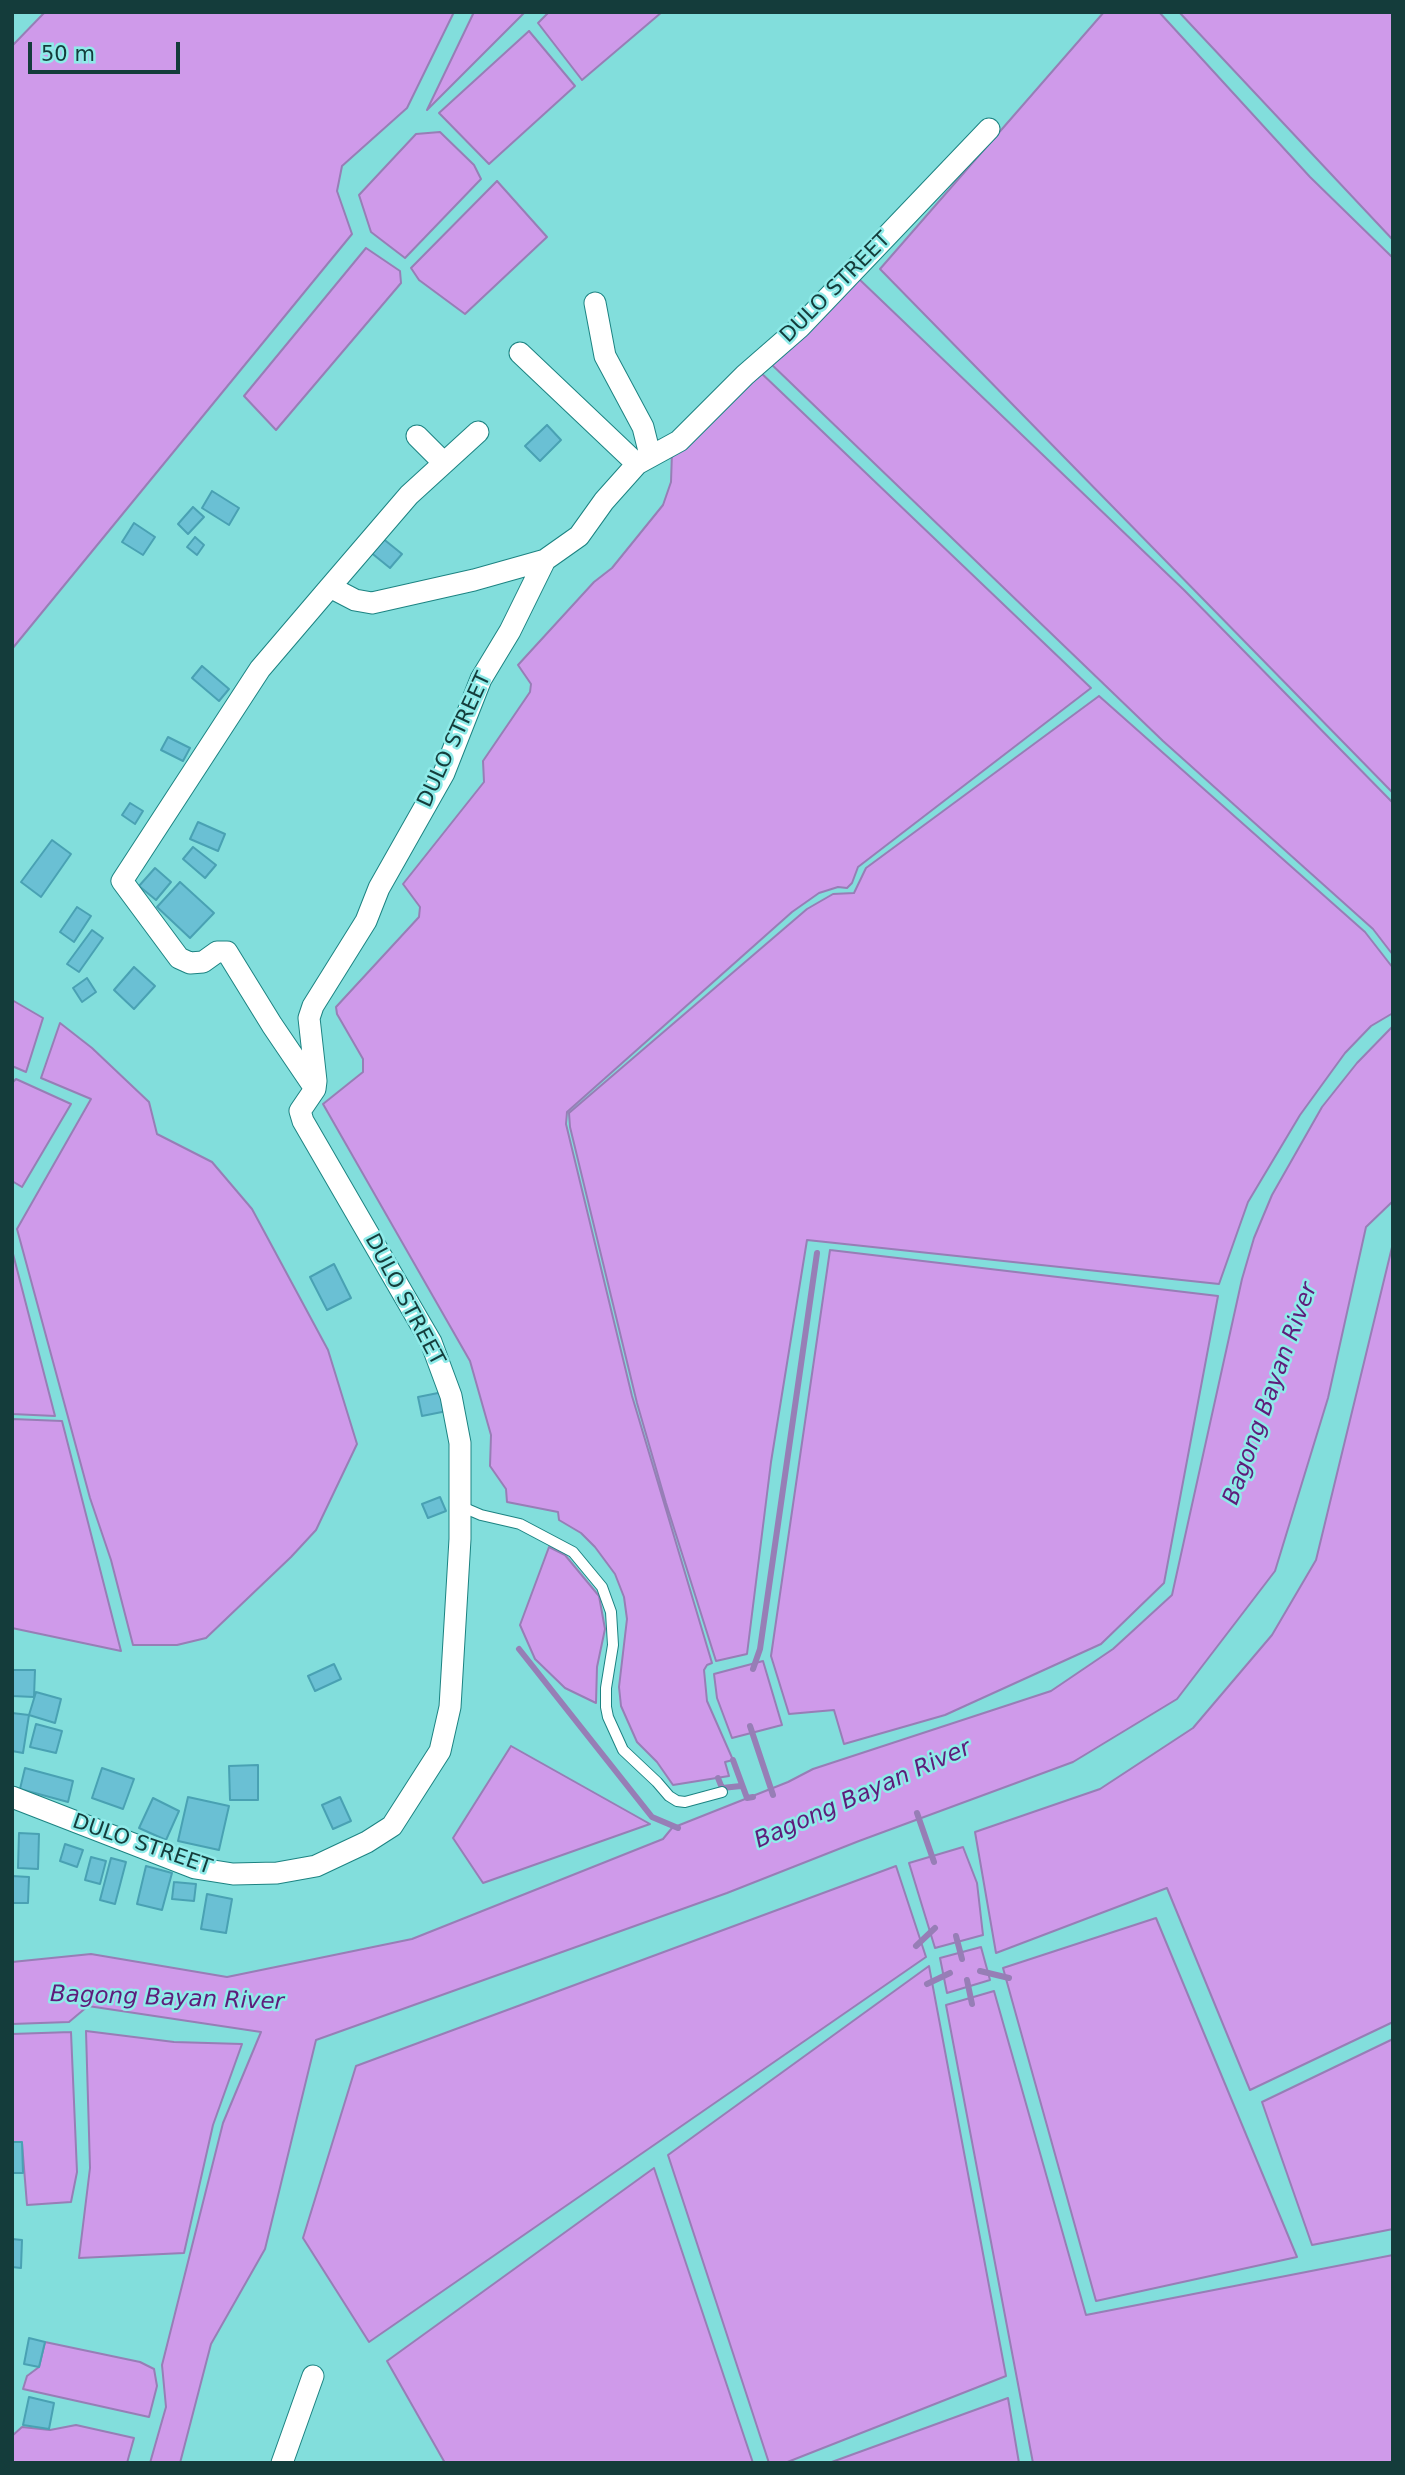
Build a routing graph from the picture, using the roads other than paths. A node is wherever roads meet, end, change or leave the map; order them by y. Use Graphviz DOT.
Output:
graph roads {
  1 [pos="989,129"];
  2 [pos="595,303"];
  3 [pos="520,353"];
  4 [pos="478,432"];
  5 [pos="417,436"];
  6 [pos="644,459"];
  7 [pos="444,463"];
  8 [pos="545,560"];
  9 [pos="330,587"];
  10 [pos="314,1089"];
  11 [pos="460,1506"];
  12 [pos="722,1792"];
  13 [pos="12,1797"];
  14 [pos="313,2376"];
  15 [pos="282,2463"];
  1 -- 6 [label="street, DULO STREET"];
  2 -- 6 [label="street"];
  3 -- 6 [label="street"];
  4 -- 7 [label="street"];
  5 -- 7 [label="street"];
  6 -- 8 [label="street"];
  7 -- 9 [label="street"];
  8 -- 9 [label="street"];
  8 -- 10 [label="street, DULO STREET"];
  9 -- 10 [label="street"];
  10 -- 11 [label="street, DULO STREET"];
  11 -- 12 [label="lane"];
  11 -- 13 [label="street, DULO STREET"];
  14 -- 15 [label="street"];
}
